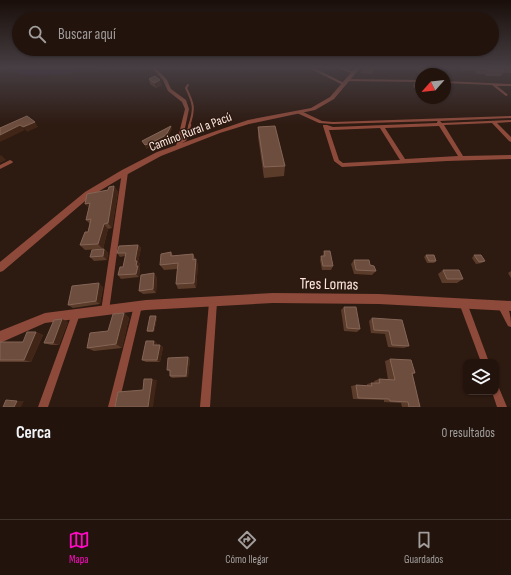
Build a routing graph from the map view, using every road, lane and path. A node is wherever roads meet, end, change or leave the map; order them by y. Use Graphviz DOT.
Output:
graph roads {
  1 [pos="168,87"];
  2 [pos="187,87"];
  3 [pos="341,87"];
  4 [pos="497,87"];
  5 [pos="506,95"];
  6 [pos="299,112"];
  7 [pos="511,117"];
  8 [pos="437,120"];
  9 [pos="511,121"];
  10 [pos="321,122"];
  11 [pos="493,122"];
  12 [pos="440,124"];
  13 [pos="326,127"];
  14 [pos="382,127"];
  15 [pos="511,140"];
  16 [pos="178,145"];
  17 [pos="461,157"];
  18 [pos="511,157"];
  19 [pos="10,162"];
  20 [pos="404,162"];
  21 [pos="0,167"];
  22 [pos="125,172"];
  23 [pos="0,268"];
  24 [pos="213,302"];
  25 [pos="463,303"];
  26 [pos="142,306"];
  27 [pos="506,306"];
  28 [pos="105,311"];
  29 [pos="76,314"];
  30 [pos="511,323"];
  31 [pos="0,337"];
  32 [pos="484,359"];
  33 [pos="498,395"];
  34 [pos="43,407"];
  35 [pos="113,407"];
  36 [pos="205,407"];
  37 [pos="502,407"];
  1 -- 16 [label="street"];
  2 -- 16 [label="lane"];
  3 -- 6 [label="street, Camino Rural a Pacú"];
  4 -- 5 [label="street"];
  6 -- 10 [label="street"];
  6 -- 16 [label="street, Camino Rural a Pacú"];
  7 -- 8 [label="street"];
  8 -- 10 [label="street"];
  8 -- 12 [label="street"];
  9 -- 11 [label="street"];
  10 -- 13 [label="street"];
  11 -- 12 [label="street"];
  11 -- 15 [label="street"];
  12 -- 14 [label="street"];
  12 -- 17 [label="street"];
  13 -- 14 [label="street"];
  13 -- 20 [label="street"];
  14 -- 20 [label="street"];
  16 -- 22 [label="street, Camino Rural a Pacú"];
  17 -- 18 [label="street"];
  17 -- 20 [label="street"];
  19 -- 21 [label="street"];
  22 -- 23 [label="street, Camino Rural a Pacú"];
  22 -- 28 [label="street"];
  24 -- 25 [label="street, Tres Lomas"];
  24 -- 26 [label="street, Tres Lomas"];
  24 -- 36 [label="street"];
  25 -- 27 [label="street, Tres Lomas"];
  25 -- 32 [label="street"];
  26 -- 28 [label="street, Tres Lomas"];
  26 -- 35 [label="street"];
  27 -- 30 [label="street"];
  28 -- 29 [label="street, Tres Lomas"];
  29 -- 31 [label="street, Tres Lomas"];
  29 -- 34 [label="street"];
  33 -- 37 [label="street"];
}
